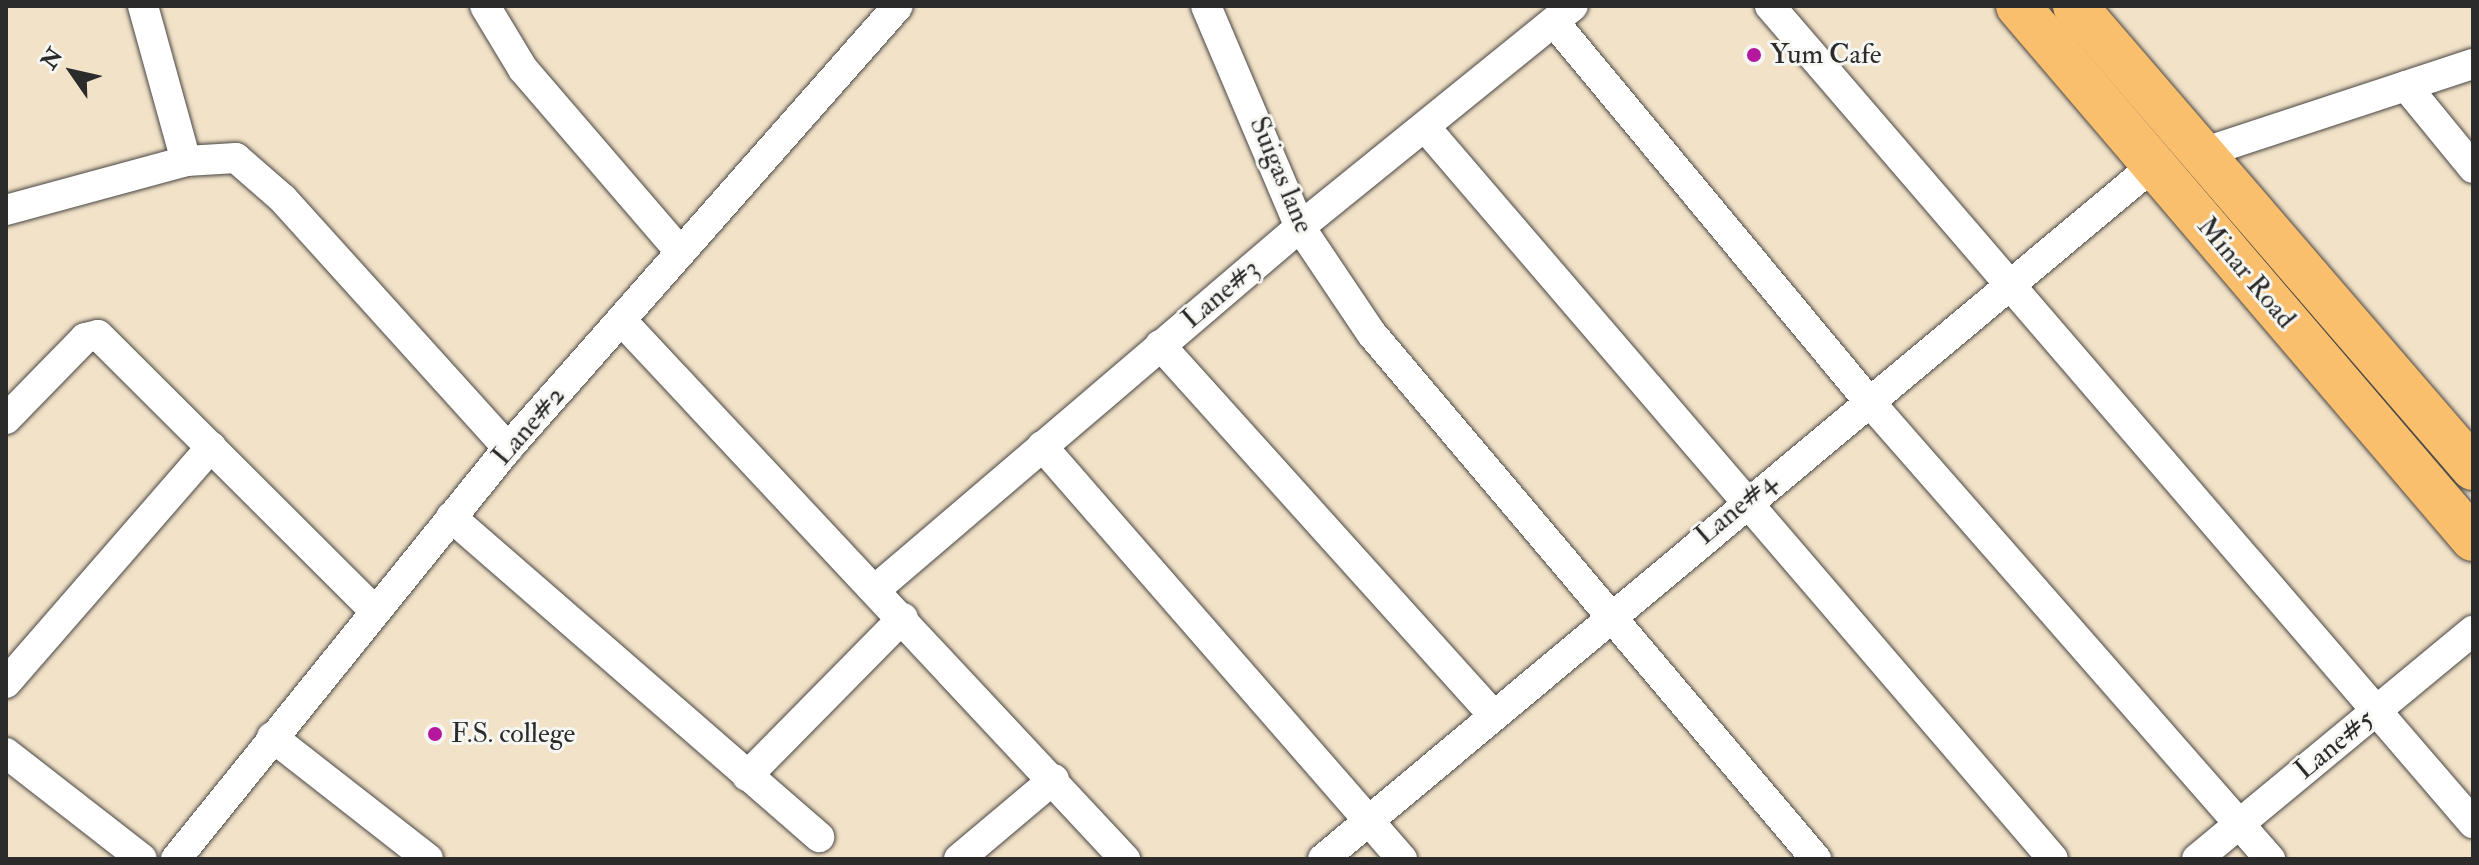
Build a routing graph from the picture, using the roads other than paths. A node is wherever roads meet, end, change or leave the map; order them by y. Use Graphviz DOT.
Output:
graph roads {
  1 [pos="143,6"];
  2 [pos="485,6"];
  3 [pos="898,6"];
  4 [pos="1206,6"];
  5 [pos="1770,6"];
  6 [pos="2018,6"];
  7 [pos="2075,6"];
  8 [pos="1564,14"];
  9 [pos="2473,64"];
  10 [pos="2406,86"];
  11 [pos="1425,127"];
  12 [pos="2202,153"];
  13 [pos="186,161"];
  14 [pos="2154,165"];
  15 [pos="2473,168"];
  16 [pos="6,210"];
  17 [pos="1300,227"];
  18 [pos="678,249"];
  19 [pos="2011,281"];
  20 [pos="622,321"];
  21 [pos="1160,345"];
  22 [pos="1867,399"];
  23 [pos="7,409"];
  24 [pos="1042,446"];
  25 [pos="211,447"];
  26 [pos="508,448"];
  27 [pos="2473,468"];
  28 [pos="1746,500"];
  29 [pos="451,517"];
  30 [pos="2473,539"];
  31 [pos="876,589"];
  32 [pos="374,610"];
  33 [pos="1611,614"];
  34 [pos="903,618"];
  35 [pos="2473,631"];
  36 [pos="6,683"];
  37 [pos="2375,712"];
  38 [pos="1492,714"];
  39 [pos="272,737"];
  40 [pos="6,753"];
  41 [pos="747,776"];
  42 [pos="1054,779"];
  43 [pos="1369,820"];
  44 [pos="2240,822"];
  45 [pos="2473,823"];
  46 [pos="819,837"];
  47 [pos="142,859"];
  48 [pos="176,859"];
  49 [pos="428,859"];
  50 [pos="959,859"];
  51 [pos="1125,859"];
  52 [pos="1323,859"];
  53 [pos="1402,859"];
  54 [pos="1816,859"];
  55 [pos="2053,859"];
  56 [pos="2197,859"];
  57 [pos="2270,859"];
  1 -- 13 [label="street"];
  2 -- 18 [label="street"];
  3 -- 18 [label="street, Lane#2"];
  4 -- 17 [label="street, Suigas lane"];
  5 -- 19 [label="street"];
  6 -- 14 [label="main road, Minar Road"];
  7 -- 12 [label="main road, Minar Road"];
  8 -- 11 [label="street, Lane#3"];
  8 -- 22 [label="street"];
  9 -- 10 [label="street"];
  10 -- 12 [label="street"];
  10 -- 15 [label="street"];
  11 -- 17 [label="street, Lane#3"];
  11 -- 28 [label="street"];
  12 -- 27 [label="main road, Minar Road"];
  13 -- 16 [label="street"];
  13 -- 26 [label="street"];
  14 -- 19 [label="street, Lane#4"];
  14 -- 30 [label="main road, Minar Road"];
  17 -- 21 [label="street, Lane#3"];
  17 -- 33 [label="street, Suigas lane"];
  18 -- 20 [label="street, Lane#2"];
  19 -- 22 [label="street, Lane#4"];
  19 -- 37 [label="street"];
  20 -- 26 [label="street, Lane#2"];
  20 -- 31 [label="street"];
  21 -- 24 [label="street, Lane#3"];
  21 -- 38 [label="street"];
  22 -- 28 [label="street, Lane#4"];
  22 -- 44 [label="street"];
  23 -- 25 [label="street"];
  24 -- 31 [label="street, Lane#3"];
  24 -- 43 [label="street"];
  25 -- 32 [label="street"];
  25 -- 36 [label="street"];
  26 -- 29 [label="street, Lane#2"];
  28 -- 33 [label="street, Lane#4"];
  28 -- 55 [label="street"];
  29 -- 32 [label="street, Lane#2"];
  29 -- 41 [label="street"];
  31 -- 34 [label="street"];
  32 -- 39 [label="street, Lane#2"];
  33 -- 38 [label="street, Lane#4"];
  33 -- 54 [label="street, Suigas lane"];
  34 -- 41 [label="street"];
  34 -- 42 [label="street"];
  35 -- 37 [label="street, Lane#5"];
  37 -- 44 [label="street, Lane#5"];
  37 -- 45 [label="street"];
  38 -- 43 [label="street, Lane#4"];
  39 -- 48 [label="street, Lane#2"];
  39 -- 49 [label="street"];
  40 -- 47 [label="street"];
  41 -- 46 [label="street"];
  42 -- 50 [label="street"];
  42 -- 51 [label="street"];
  43 -- 52 [label="street, Lane#4"];
  43 -- 53 [label="street"];
  44 -- 56 [label="street, Lane#5"];
  44 -- 57 [label="street"];
}
